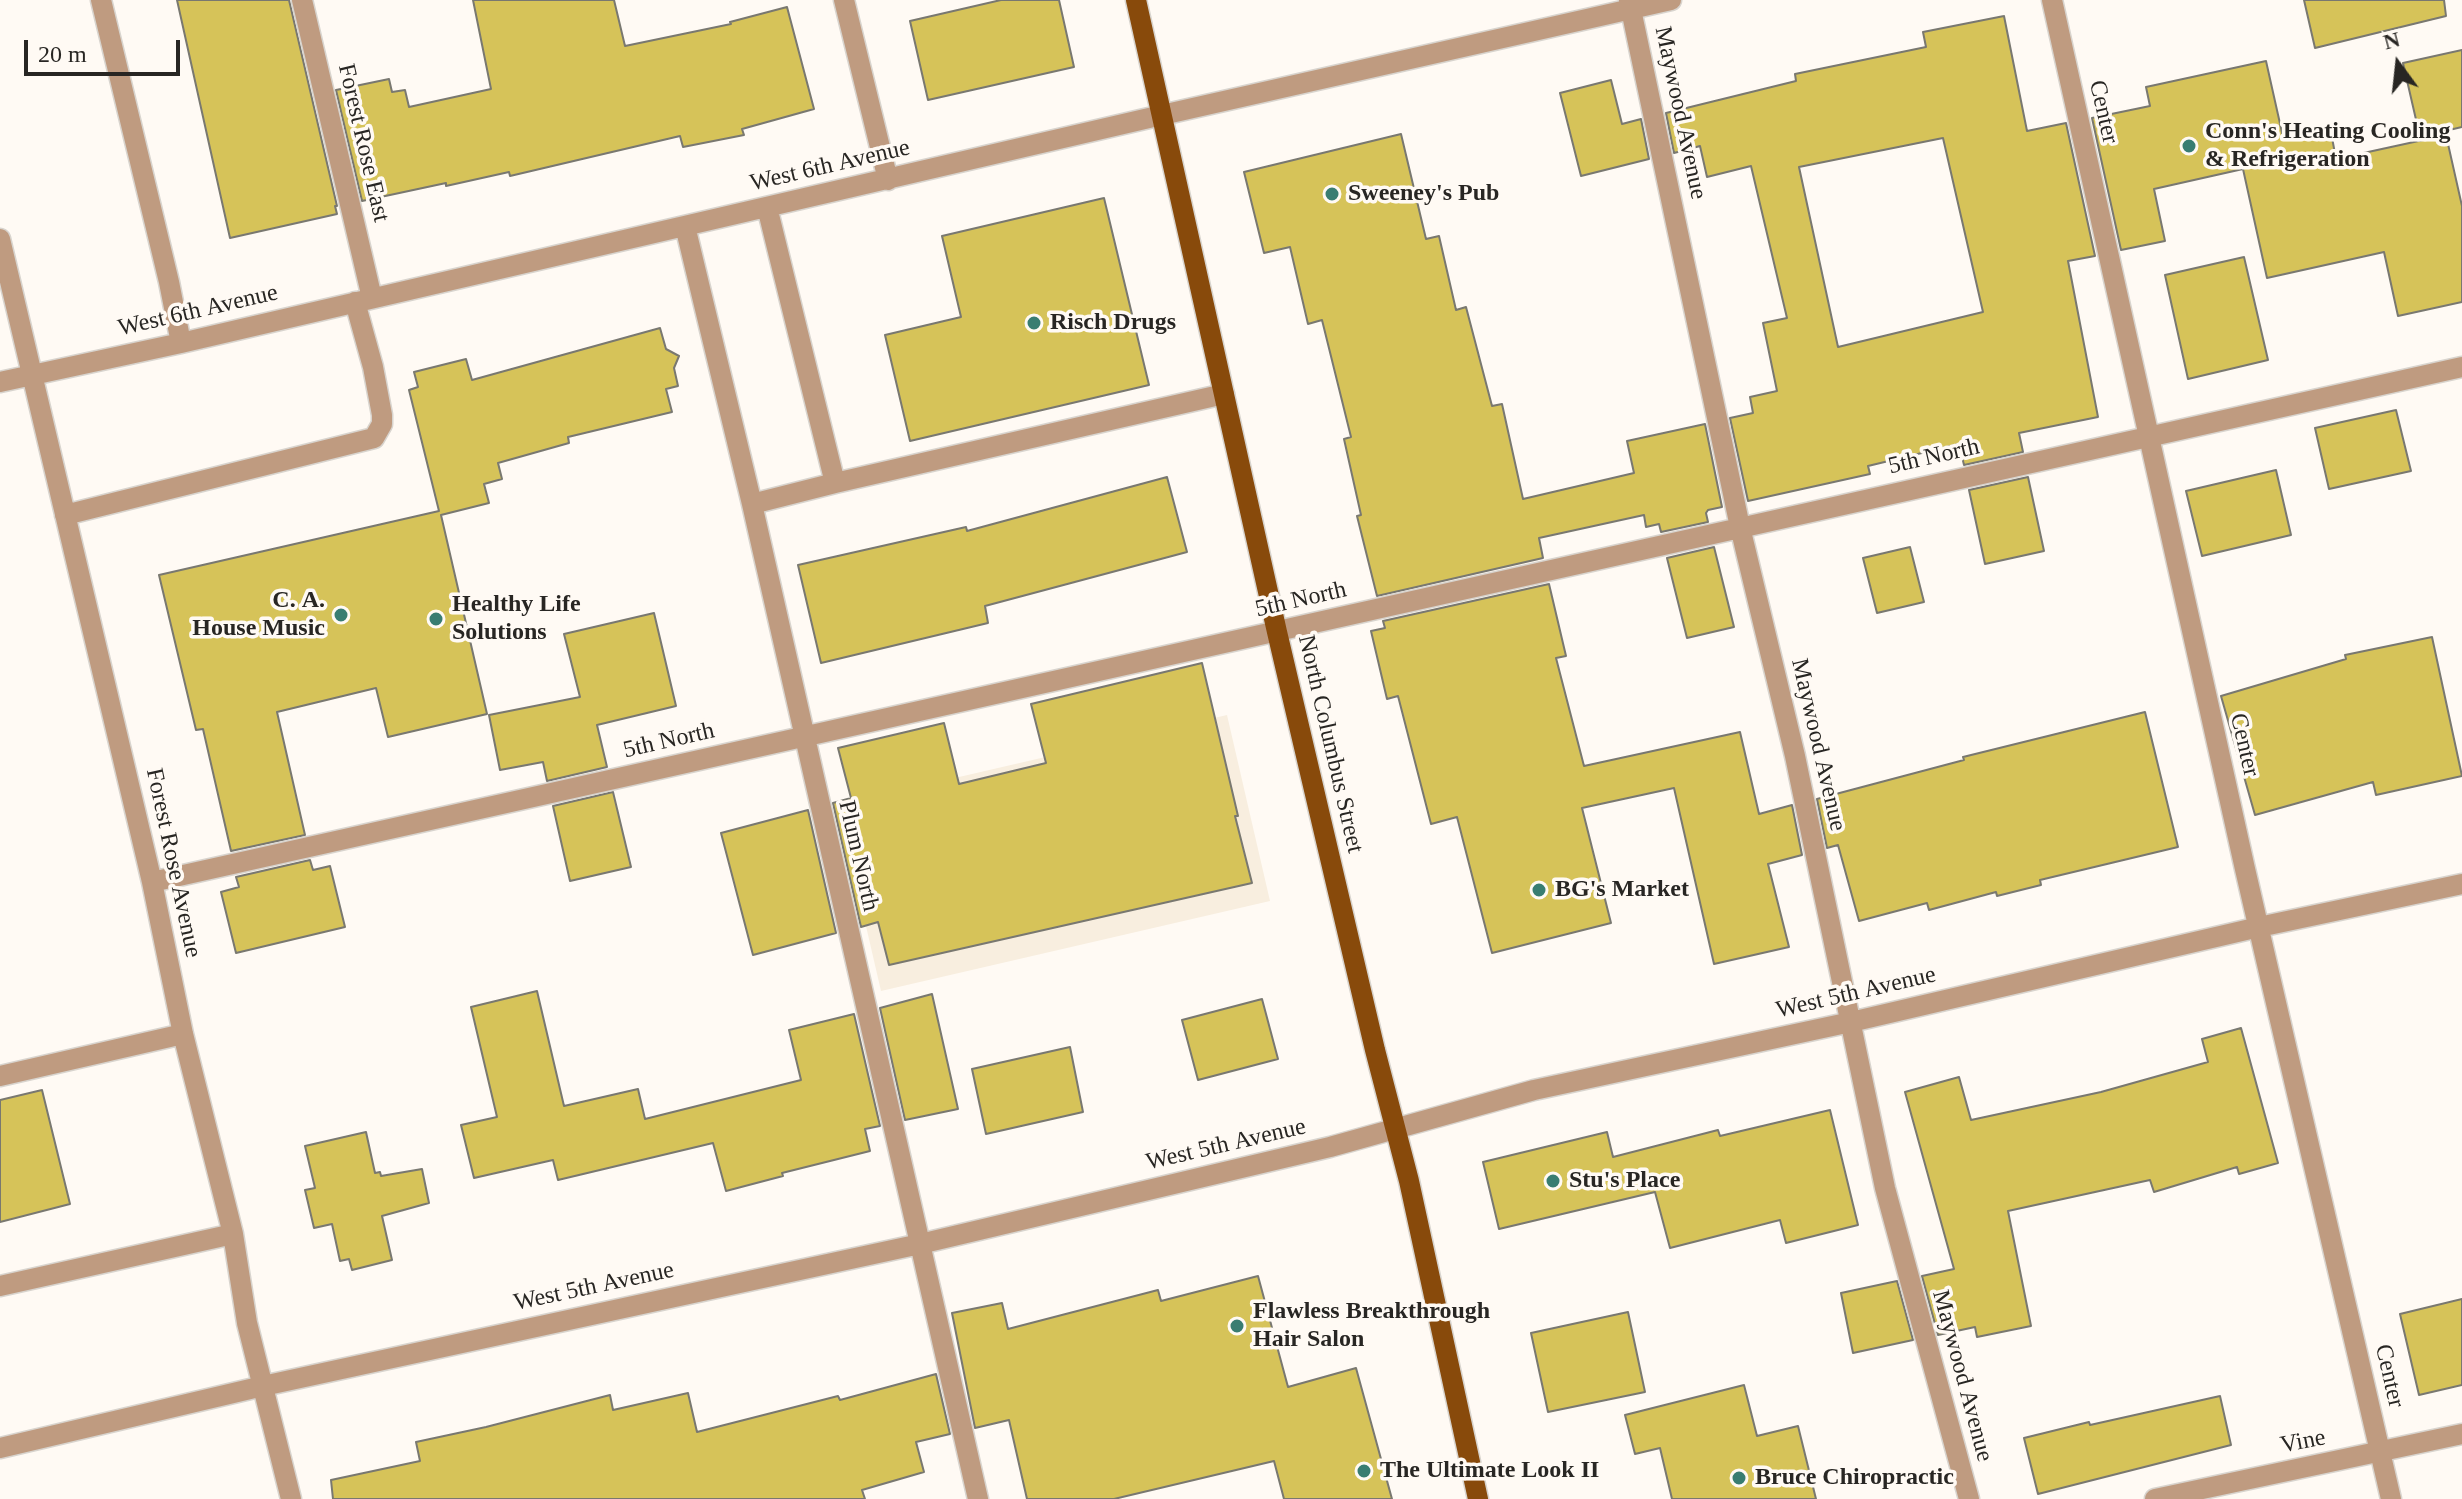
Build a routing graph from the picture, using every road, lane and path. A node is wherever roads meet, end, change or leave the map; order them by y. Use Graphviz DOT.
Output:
graph roads {
  1 [pos="101,0"];
  2 [pos="302,0"];
  3 [pos="844,0"];
  4 [pos="1136,0"];
  5 [pos="1671,0"];
  6 [pos="2052,0"];
  7 [pos="1630,4"];
  8 [pos="1162,115"];
  9 [pos="888,180"];
  10 [pos="767,207"];
  11 [pos="685,226"];
  12 [pos="0,239"];
  13 [pos="363,300"];
  14 [pos="181,343"];
  15 [pos="2462,369"];
  16 [pos="32,375"];
  17 [pos="0,382"];
  18 [pos="1224,394"];
  19 [pos="2148,435"];
  20 [pos="835,483"];
  21 [pos="752,504"];
  22 [pos="65,515"];
  23 [pos="1740,527"];
  24 [pos="1277,632"];
  25 [pos="804,738"];
  26 [pos="152,882"];
  27 [pos="2462,884"];
  28 [pos="2259,927"];
  29 [pos="1851,1022"];
  30 [pos="183,1034"];
  31 [pos="0,1076"];
  32 [pos="1396,1127"];
  33 [pos="233,1234"];
  34 [pos="920,1244"];
  35 [pos="0,1286"];
  36 [pos="263,1386"];
  37 [pos="2462,1434"];
  38 [pos="0,1448"];
  39 [pos="2381,1453"];
  40 [pos="291,1499"];
  41 [pos="978,1499"];
  42 [pos="1478,1499"];
  43 [pos="1969,1499"];
  44 [pos="2155,1499"];
  45 [pos="2391,1499"];
  1 -- 14 [label="street"];
  2 -- 13 [label="street, Forest Rose East"];
  3 -- 9 [label="street"];
  4 -- 8 [label="main road, North Columbus Street"];
  5 -- 7 [label="street, West 6th Avenue"];
  6 -- 19 [label="street, Center"];
  7 -- 8 [label="street, West 6th Avenue"];
  7 -- 23 [label="street, Maywood Avenue"];
  8 -- 9 [label="street, West 6th Avenue"];
  8 -- 18 [label="main road, North Columbus Street"];
  9 -- 10 [label="street, West 6th Avenue"];
  10 -- 11 [label="street, West 6th Avenue"];
  10 -- 20 [label="street"];
  11 -- 13 [label="street, West 6th Avenue"];
  11 -- 21 [label="street, Plum North"];
  12 -- 16 [label="street, Forest Rose Avenue"];
  13 -- 14 [label="street, West 6th Avenue"];
  13 -- 22 [label="street, Forest Rose East"];
  14 -- 16 [label="street, West 6th Avenue"];
  15 -- 19 [label="street, 5th North"];
  16 -- 17 [label="street, West 6th Avenue"];
  16 -- 22 [label="street, Forest Rose Avenue"];
  18 -- 20 [label="street"];
  18 -- 24 [label="main road, North Columbus Street"];
  19 -- 23 [label="street, 5th North"];
  19 -- 28 [label="street, Center"];
  20 -- 21 [label="street"];
  21 -- 25 [label="street, Plum North"];
  22 -- 26 [label="street, Forest Rose Avenue"];
  23 -- 24 [label="street, 5th North"];
  23 -- 29 [label="street, Maywood Avenue"];
  24 -- 25 [label="street, 5th North"];
  24 -- 32 [label="main road, North Columbus Street"];
  25 -- 26 [label="street, 5th North"];
  25 -- 34 [label="street, Plum North"];
  26 -- 30 [label="street, Forest Rose Avenue"];
  27 -- 28 [label="street, West 5th Avenue"];
  28 -- 29 [label="street, West 5th Avenue"];
  28 -- 39 [label="street, Center"];
  29 -- 32 [label="street, West 5th Avenue"];
  29 -- 43 [label="street, Maywood Avenue"];
  30 -- 31 [label="street"];
  30 -- 33 [label="street, Forest Rose Avenue"];
  32 -- 34 [label="street, West 5th Avenue"];
  32 -- 42 [label="main road, North Columbus Street"];
  33 -- 35 [label="street"];
  33 -- 36 [label="street, Forest Rose Avenue"];
  34 -- 36 [label="street, West 5th Avenue"];
  34 -- 41 [label="street, Plum North"];
  36 -- 38 [label="street, West 5th Avenue"];
  36 -- 40 [label="street, Forest Rose Avenue"];
  37 -- 39 [label="street, Vine"];
  39 -- 44 [label="street, Vine"];
  39 -- 45 [label="street, Center"];
}
